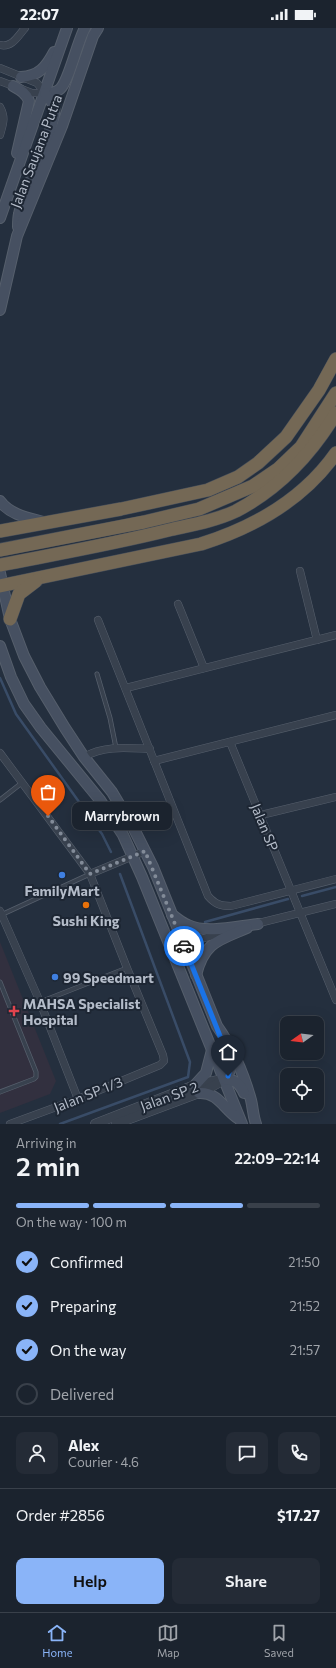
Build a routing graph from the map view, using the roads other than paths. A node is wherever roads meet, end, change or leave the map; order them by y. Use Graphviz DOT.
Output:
graph roads {
  1 [pos="25,28"];
  2 [pos="85,28"];
  3 [pos="98,28"];
  4 [pos="67,29"];
  5 [pos="2,45"];
  6 [pos="0,68"];
  7 [pos="21,77"];
  8 [pos="0,81"];
  9 [pos="13,86"];
  10 [pos="45,93"];
  11 [pos="0,107"];
  12 [pos="0,135"];
  13 [pos="1,215"];
  14 [pos="18,236"];
  15 [pos="0,310"];
  16 [pos="336,359"];
  17 [pos="336,393"];
  18 [pos="336,413"];
  19 [pos="336,453"];
  20 [pos="0,501"];
  21 [pos="46,522"];
  22 [pos="0,531"];
  23 [pos="0,550"];
  24 [pos="0,565"];
  25 [pos="300,571"];
  26 [pos="40,579"];
  27 [pos="1,582"];
  28 [pos="178,604"];
  29 [pos="10,618"];
  30 [pos="98,620"];
  31 [pos="336,635"];
  32 [pos="317,640"];
  33 [pos="0,646"];
  34 [pos="204,668"];
  35 [pos="97,674"];
  36 [pos="126,688"];
  37 [pos="336,715"];
  38 [pos="230,742"];
  39 [pos="116,748"];
  40 [pos="150,749"];
  41 [pos="0,753"];
  42 [pos="84,757"];
  43 [pos="154,761"];
  44 [pos="22,782"];
  45 [pos="336,797"];
  46 [pos="0,800"];
  47 [pos="261,815"];
  48 [pos="145,851"];
  49 [pos="132,856"];
  50 [pos="90,874"];
  51 [pos="336,879"];
  52 [pos="291,890"];
  53 [pos="336,904"];
  54 [pos="1,912"];
  55 [pos="300,912"];
  56 [pos="172,914"];
  57 [pos="258,924"];
  58 [pos="184,944"];
  59 [pos="127,968"];
  60 [pos="196,975"];
  61 [pos="0,982"];
  62 [pos="336,1000"];
  63 [pos="40,1002"];
  64 [pos="217,1026"];
  65 [pos="212,1049"];
  66 [pos="224,1079"];
  67 [pos="197,1089"];
  68 [pos="0,1092"];
  69 [pos="78,1099"];
  70 [pos="121,1121"];
  71 [pos="241,1122"];
  72 [pos="255,1123"];
  73 [pos="10,1124"];
  74 [pos="95,1124"];
  1 -- 5 [label="street"];
  2 -- 10 [label="main road"];
  3 -- 14 [label="main road, Jalan Saujana Putra"];
  4 -- 7 [label="main road"];
  4 -- 10 [label="main road, Jalan Saujana Putra"];
  6 -- 7 [label="street"];
  7 -- 10 [label="street"];
  8 -- 9 [label="street"];
  9 -- 10 [label="street"];
  9 -- 13 [label="main road"];
  10 -- 13 [label="main road, Jalan Saujana Putra"];
  10 -- 14 [label="main road"];
  11 -- 12 [label="street"];
  14 -- 15 [label="main road, Jalan Saujana Putra"];
  16 -- 21 [label="highway"];
  17 -- 23 [label="highway"];
  18 -- 24 [label="highway"];
  19 -- 26 [label="highway"];
  20 -- 21 [label="main road"];
  21 -- 22 [label="highway"];
  25 -- 32 [label="street"];
  26 -- 27 [label="highway"];
  26 -- 29 [label="highway"];
  27 -- 29 [label="main road"];
  28 -- 34 [label="street"];
  29 -- 42 [label="main road"];
  30 -- 36 [label="street"];
  31 -- 32 [label="street"];
  32 -- 34 [label="street"];
  33 -- 49 [label="main road"];
  34 -- 36 [label="street"];
  35 -- 39 [label="lane"];
  36 -- 40 [label="street"];
  37 -- 38 [label="street"];
  38 -- 43 [label="street"];
  38 -- 47 [label="street, Jalan SP"];
  39 -- 40 [label="street"];
  39 -- 42 [label="street"];
  40 -- 43 [label="street"];
  41 -- 44 [label="street"];
  42 -- 48 [label="main road"];
  43 -- 52 [label="street"];
  44 -- 46 [label="lane"];
  44 -- 50 [label="street"];
  45 -- 47 [label="street"];
  47 -- 52 [label="street, Jalan SP"];
  48 -- 49 [label="street"];
  48 -- 56 [label="main road"];
  49 -- 50 [label="street"];
  49 -- 65 [label="main road"];
  50 -- 54 [label="lane"];
  50 -- 59 [label="street"];
  51 -- 52 [label="street"];
  52 -- 55 [label="street, Jalan SP"];
  53 -- 55 [label="street"];
  54 -- 63 [label="street"];
  55 -- 57 [label="street"];
  55 -- 62 [label="street, Jalan SP"];
  56 -- 57 [label="main road"];
  56 -- 58 [label="main road"];
  57 -- 58 [label="street"];
  57 -- 60 [label="main road"];
  58 -- 60 [label="main road"];
  59 -- 63 [label="lane"];
  59 -- 69 [label="street, Jalan SP 1/3"];
  60 -- 64 [label="main road"];
  61 -- 68 [label="lane"];
  63 -- 69 [label="street"];
  64 -- 66 [label="main road"];
  64 -- 72 [label="main road"];
  65 -- 66 [label="main road"];
  65 -- 67 [label="main road"];
  66 -- 67 [label="street, Jalan SP 2"];
  66 -- 71 [label="main road"];
  66 -- 72 [label="main road"];
  67 -- 70 [label="street, Jalan SP 2"];
  67 -- 71 [label="main road"];
  69 -- 73 [label="street, Jalan SP 1/3"];
  70 -- 74 [label="street, Jalan SP 2"];
}
